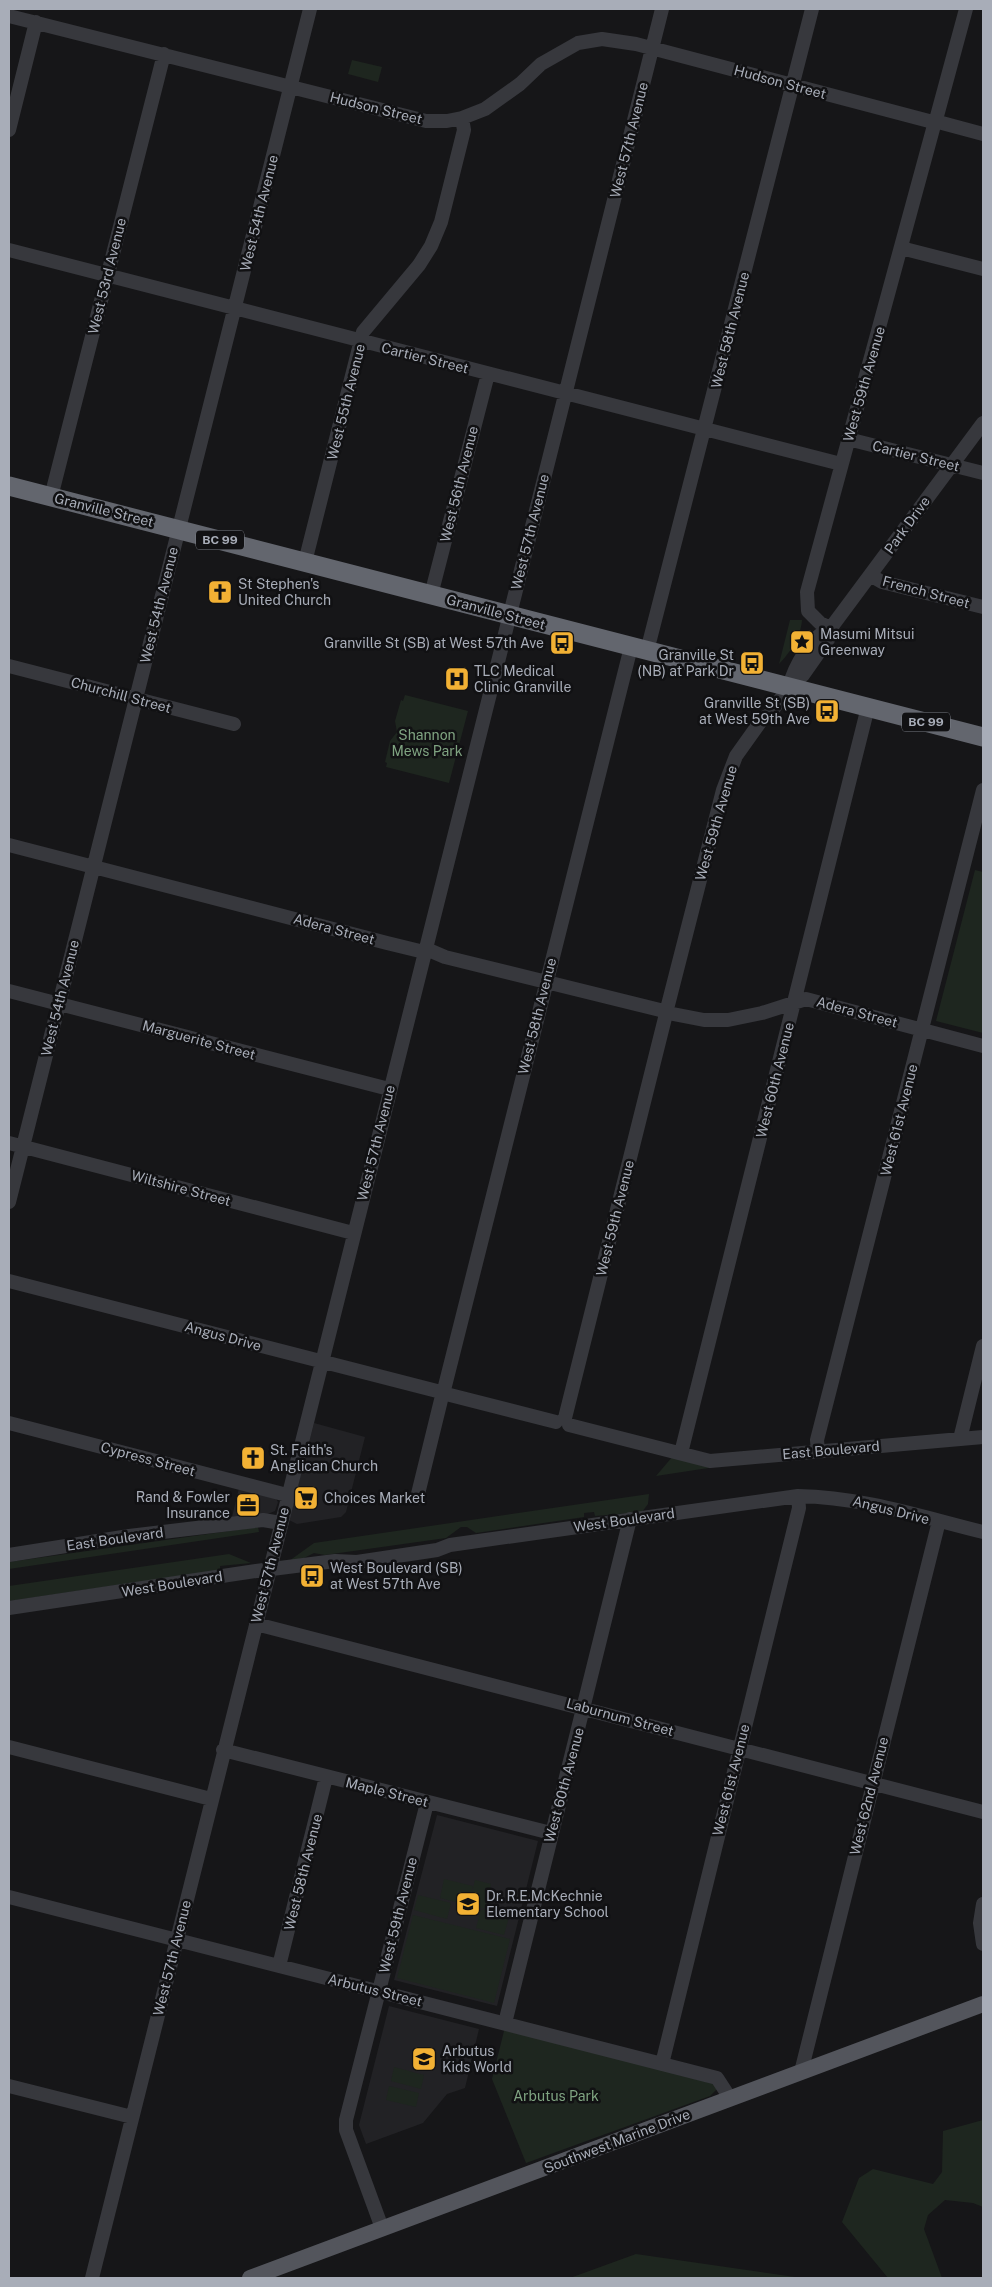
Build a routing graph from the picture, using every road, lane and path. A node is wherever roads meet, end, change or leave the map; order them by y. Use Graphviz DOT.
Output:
graph roads {
  1 [pos="310,9"];
  2 [pos="662,9"];
  3 [pos="812,9"];
  4 [pos="966,9"];
  5 [pos="9,16"];
  6 [pos="36,22"];
  7 [pos="652,49"];
  8 [pos="164,54"];
  9 [pos="793,86"];
  10 [pos="291,87"];
  11 [pos="462,118"];
  12 [pos="935,122"];
  13 [pos="9,130"];
  14 [pos="983,134"];
  15 [pos="901,248"];
  16 [pos="9,250"];
  17 [pos="983,269"];
  18 [pos="108,275"];
  19 [pos="235,307"];
  20 [pos="361,341"];
  21 [pos="488,374"];
  22 [pos="565,394"];
  23 [pos="983,423"];
  24 [pos="703,430"];
  25 [pos="848,439"];
  26 [pos="842,464"];
  27 [pos="952,465"];
  28 [pos="983,473"];
  29 [pos="9,486"];
  30 [pos="51,497"];
  31 [pos="178,530"];
  32 [pos="305,562"];
  33 [pos="870,575"];
  34 [pos="431,595"];
  35 [pos="983,607"];
  36 [pos="509,615"];
  37 [pos="831,628"];
  38 [pos="639,649"];
  39 [pos="9,666"];
  40 [pos="789,687"];
  41 [pos="136,699"];
  42 [pos="868,707"];
  43 [pos="234,724"];
  44 [pos="983,737"];
  45 [pos="983,790"];
  46 [pos="9,845"];
  47 [pos="93,866"];
  48 [pos="424,952"];
  49 [pos="546,982"];
  50 [pos="9,991"];
  51 [pos="794,1003"];
  52 [pos="58,1004"];
  53 [pos="666,1012"];
  54 [pos="922,1030"];
  55 [pos="983,1046"];
  56 [pos="390,1089"];
  57 [pos="9,1143"];
  58 [pos="23,1147"];
  59 [pos="9,1202"];
  60 [pos="353,1233"];
  61 [pos="9,1280"];
  62 [pos="983,1346"];
  63 [pos="321,1362"];
  64 [pos="443,1393"];
  65 [pos="563,1422"];
  66 [pos="9,1423"];
  67 [pos="983,1437"];
  68 [pos="960,1439"];
  69 [pos="818,1451"];
  70 [pos="680,1453"];
  71 [pos="287,1495"];
  72 [pos="798,1496"];
  73 [pos="417,1498"];
  74 [pos="630,1519"];
  75 [pos="938,1521"];
  76 [pos="281,1523"];
  77 [pos="983,1532"];
  78 [pos="9,1555"];
  79 [pos="270,1570"];
  80 [pos="9,1608"];
  81 [pos="256,1624"];
  82 [pos="584,1708"];
  83 [pos="9,1747"];
  84 [pos="739,1748"];
  85 [pos="223,1750"];
  86 [pos="326,1777"];
  87 [pos="872,1782"];
  88 [pos="211,1800"];
  89 [pos="427,1802"];
  90 [pos="983,1812"];
  91 [pos="552,1833"];
  92 [pos="9,1897"];
  93 [pos="983,1904"];
  94 [pos="176,1940"];
  95 [pos="983,1944"];
  96 [pos="279,1966"];
  97 [pos="378,1991"];
  98 [pos="983,2004"];
  99 [pos="505,2023"];
  100 [pos="662,2064"];
  101 [pos="801,2072"];
  102 [pos="9,2086"];
  103 [pos="730,2098"];
  104 [pos="132,2117"];
  105 [pos="382,2228"];
  106 [pos="92,2278"];
  107 [pos="250,2278"];
  1 -- 10 [label="street, West 54th Avenue"];
  2 -- 7 [label="street, West 57th Avenue"];
  3 -- 9 [label="street, West 58th Avenue"];
  4 -- 12 [label="street, West 59th Avenue"];
  5 -- 6 [label="street, Hudson Street"];
  6 -- 8 [label="street, Hudson Street"];
  6 -- 13 [label="street"];
  7 -- 9 [label="street, Hudson Street"];
  7 -- 11 [label="street, Hudson Street"];
  7 -- 22 [label="street, West 57th Avenue"];
  8 -- 10 [label="street, Hudson Street"];
  8 -- 18 [label="street, West 53rd Avenue"];
  9 -- 12 [label="street, Hudson Street"];
  9 -- 24 [label="street, West 58th Avenue"];
  10 -- 11 [label="street, Hudson Street"];
  10 -- 19 [label="street, West 54th Avenue"];
  11 -- 20 [label="street, West 55th Avenue"];
  12 -- 14 [label="street, Hudson Street"];
  12 -- 15 [label="street, West 59th Avenue"];
  15 -- 17 [label="street"];
  15 -- 25 [label="street, West 59th Avenue"];
  16 -- 18 [label="street, Cartier Street"];
  18 -- 19 [label="street, Cartier Street"];
  18 -- 30 [label="street, West 53rd Avenue"];
  19 -- 20 [label="street, Cartier Street"];
  19 -- 31 [label="street, West 54th Avenue"];
  20 -- 21 [label="street, Cartier Street"];
  20 -- 32 [label="street, West 55th Avenue"];
  21 -- 22 [label="street, Cartier Street"];
  21 -- 34 [label="street, West 56th Avenue"];
  22 -- 24 [label="street, Cartier Street"];
  22 -- 36 [label="street, West 57th Avenue"];
  23 -- 27 [label="street, Park Drive"];
  24 -- 26 [label="street, Cartier Street"];
  24 -- 38 [label="street, West 58th Avenue"];
  25 -- 26 [label="street, West 59th Avenue"];
  25 -- 27 [label="street, Cartier Street"];
  26 -- 37 [label="street, West 59th Avenue"];
  27 -- 28 [label="street, Cartier Street"];
  27 -- 33 [label="street, Park Drive"];
  29 -- 30 [label="highway, Granville Street / BC 99"];
  30 -- 31 [label="highway, Granville Street / BC 99"];
  31 -- 32 [label="highway, Granville Street / BC 99"];
  31 -- 41 [label="street, West 54th Avenue"];
  32 -- 34 [label="highway, Granville Street / BC 99"];
  33 -- 35 [label="street, French Street"];
  33 -- 37 [label="street, Park Drive"];
  34 -- 36 [label="highway, Granville Street / BC 99"];
  36 -- 38 [label="highway, Granville Street / BC 99"];
  36 -- 48 [label="street, West 57th Avenue"];
  37 -- 40 [label="street, Park Drive"];
  38 -- 40 [label="highway, Granville Street / BC 99"];
  38 -- 49 [label="street, West 58th Avenue"];
  39 -- 41 [label="street, Churchill Street"];
  40 -- 42 [label="highway, Granville Street / BC 99"];
  40 -- 53 [label="street, West 59th Avenue"];
  41 -- 43 [label="street, Churchill Street"];
  41 -- 47 [label="street, West 54th Avenue"];
  42 -- 44 [label="highway, Granville Street / BC 99"];
  42 -- 51 [label="street, West 60th Avenue"];
  45 -- 54 [label="street, West 61st Avenue"];
  46 -- 47 [label="street, Adera Street"];
  47 -- 48 [label="street, Adera Street"];
  47 -- 52 [label="street, West 54th Avenue"];
  48 -- 49 [label="street, Adera Street"];
  48 -- 56 [label="street, West 57th Avenue"];
  49 -- 53 [label="street, Adera Street"];
  49 -- 64 [label="street, West 58th Avenue"];
  50 -- 52 [label="street, Marguerite Street"];
  51 -- 53 [label="street, Adera Street"];
  51 -- 54 [label="street, Adera Street"];
  51 -- 70 [label="street, West 60th Avenue"];
  52 -- 56 [label="street, Marguerite Street"];
  52 -- 58 [label="street, West 54th Avenue"];
  53 -- 65 [label="street, West 59th Avenue"];
  54 -- 55 [label="street, Adera Street"];
  54 -- 69 [label="street, West 61st Avenue"];
  56 -- 60 [label="street, West 57th Avenue"];
  57 -- 58 [label="street, Wiltshire Street"];
  58 -- 59 [label="street, West 54th Avenue"];
  58 -- 60 [label="street, Wiltshire Street"];
  60 -- 63 [label="street, West 57th Avenue"];
  61 -- 63 [label="street, Angus Drive"];
  62 -- 68 [label="street"];
  63 -- 64 [label="street, Angus Drive"];
  63 -- 71 [label="street, West 57th Avenue"];
  64 -- 65 [label="street, Angus Drive"];
  64 -- 73 [label="street, West 58th Avenue"];
  65 -- 70 [label="street, Angus Drive"];
  66 -- 71 [label="street, Cypress Street"];
  67 -- 68 [label="street, East Boulevard"];
  68 -- 69 [label="street, East Boulevard"];
  69 -- 70 [label="street, East Boulevard"];
  71 -- 76 [label="street, West 57th Avenue"];
  72 -- 74 [label="street, West Boulevard"];
  72 -- 75 [label="street, Angus Drive"];
  72 -- 84 [label="street, West 61st Avenue"];
  74 -- 79 [label="street, West Boulevard"];
  74 -- 82 [label="street, West 60th Avenue"];
  75 -- 77 [label="street, Angus Drive"];
  75 -- 87 [label="street, West 62nd Avenue"];
  76 -- 78 [label="street, East Boulevard"];
  76 -- 79 [label="street, West 57th Avenue"];
  79 -- 80 [label="street, West Boulevard"];
  79 -- 81 [label="street, West 57th Avenue"];
  81 -- 82 [label="street, Laburnum Street"];
  81 -- 85 [label="street, West 57th Avenue"];
  82 -- 84 [label="street, Laburnum Street"];
  82 -- 91 [label="street, West 60th Avenue"];
  83 -- 88 [label="street"];
  84 -- 87 [label="street, Laburnum Street"];
  84 -- 100 [label="street, West 61st Avenue"];
  85 -- 86 [label="street, Maple Street"];
  85 -- 88 [label="street, West 57th Avenue"];
  86 -- 89 [label="street, Maple Street"];
  86 -- 96 [label="street, West 58th Avenue"];
  87 -- 90 [label="street, Laburnum Street"];
  87 -- 101 [label="street, West 62nd Avenue"];
  88 -- 94 [label="street, West 57th Avenue"];
  89 -- 91 [label="street, Maple Street"];
  89 -- 97 [label="street, West 59th Avenue"];
  91 -- 99 [label="street, West 60th Avenue"];
  92 -- 94 [label="street, Arbutus Street"];
  93 -- 95 [label="street"];
  94 -- 96 [label="street, Arbutus Street"];
  94 -- 104 [label="street, West 57th Avenue"];
  96 -- 97 [label="street, Arbutus Street"];
  97 -- 99 [label="street, Arbutus Street"];
  97 -- 105 [label="street, West 59th Avenue"];
  98 -- 101 [label="main road, Southwest Marine Drive"];
  99 -- 100 [label="street, Arbutus Street"];
  100 -- 103 [label="street, Arbutus Street"];
  101 -- 103 [label="main road, Southwest Marine Drive"];
  102 -- 104 [label="street"];
  103 -- 105 [label="main road, Southwest Marine Drive"];
  104 -- 106 [label="street, West 57th Avenue"];
  105 -- 107 [label="main road, Southwest Marine Drive"];
}
